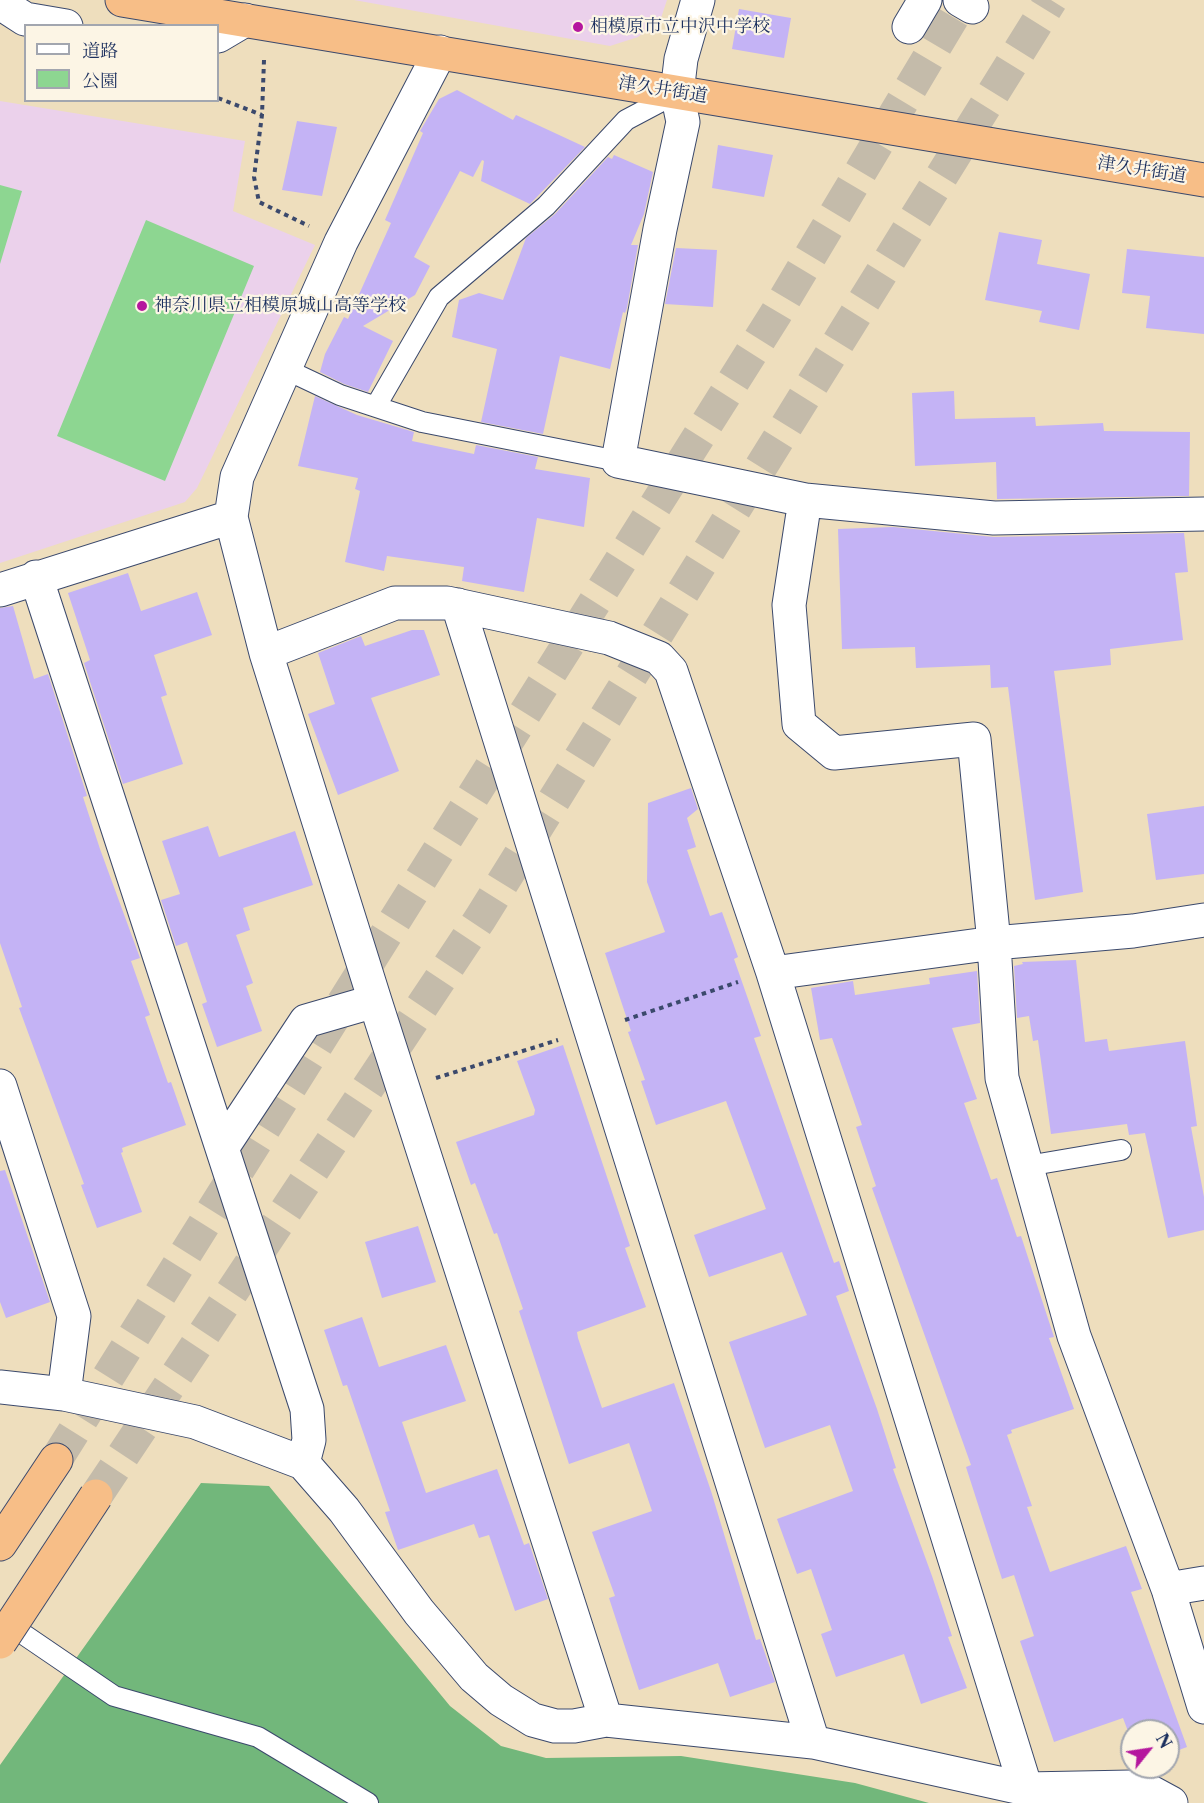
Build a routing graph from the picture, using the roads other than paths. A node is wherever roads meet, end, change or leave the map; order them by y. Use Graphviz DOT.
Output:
graph roads {
  1 [pos="122,0"];
  2 [pos="698,0"];
  3 [pos="0,3"];
  4 [pos="54,24"];
  5 [pos="215,24"];
  6 [pos="231,28"];
  7 [pos="440,52"];
  8 [pos="677,93"];
  9 [pos="1204,180"];
  10 [pos="285,369"];
  11 [pos="376,406"];
  12 [pos="618,461"];
  13 [pos="805,500"];
  14 [pos="1204,514"];
  15 [pos="231,517"];
  16 [pos="36,577"];
  17 [pos="0,590"];
  18 [pos="458,606"];
  19 [pos="266,653"];
  20 [pos="1204,920"];
  21 [pos="994,943"];
  22 [pos="773,973"];
  23 [pos="375,1001"];
  24 [pos="0,1086"];
  25 [pos="222,1148"];
  26 [pos="1121,1150"];
  27 [pos="1027,1166"];
  28 [pos="0,1387"];
  29 [pos="64,1394"];
  30 [pos="56,1460"];
  31 [pos="303,1463"];
  32 [pos="96,1496"];
  33 [pos="0,1544"];
  34 [pos="1204,1582"];
  35 [pos="1168,1589"];
  36 [pos="0,1618"];
  37 [pos="0,1642"];
  38 [pos="1204,1707"];
  39 [pos="606,1720"];
  40 [pos="813,1742"];
  41 [pos="1026,1789"];
  42 [pos="368,1803"];
  43 [pos="1171,1803"];
  1 -- 5 [label="highway, 津久井街道"];
  2 -- 8 [label="street"];
  3 -- 4 [label="street"];
  6 -- 7 [label="highway, 津久井街道"];
  7 -- 8 [label="highway, 津久井街道"];
  7 -- 10 [label="street"];
  8 -- 9 [label="highway, 津久井街道"];
  8 -- 11 [label="lane"];
  8 -- 12 [label="street"];
  10 -- 11 [label="lane"];
  10 -- 15 [label="street"];
  11 -- 12 [label="lane"];
  12 -- 13 [label="street"];
  13 -- 14 [label="street"];
  13 -- 21 [label="street"];
  15 -- 16 [label="street"];
  15 -- 19 [label="street"];
  16 -- 17 [label="street"];
  16 -- 25 [label="street"];
  18 -- 19 [label="street"];
  18 -- 22 [label="street"];
  18 -- 40 [label="street"];
  19 -- 23 [label="street"];
  20 -- 21 [label="street"];
  21 -- 22 [label="street"];
  21 -- 27 [label="street"];
  22 -- 41 [label="street"];
  23 -- 25 [label="street"];
  23 -- 39 [label="street"];
  24 -- 29 [label="street"];
  25 -- 31 [label="street"];
  26 -- 27 [label="lane"];
  27 -- 35 [label="street"];
  28 -- 29 [label="street"];
  29 -- 31 [label="street"];
  30 -- 33 [label="highway"];
  31 -- 39 [label="street"];
  32 -- 37 [label="highway, bridge"];
  34 -- 35 [label="street"];
  35 -- 38 [label="street"];
  36 -- 42 [label="lane"];
  39 -- 40 [label="street"];
  40 -- 41 [label="street"];
  41 -- 43 [label="street"];
}
